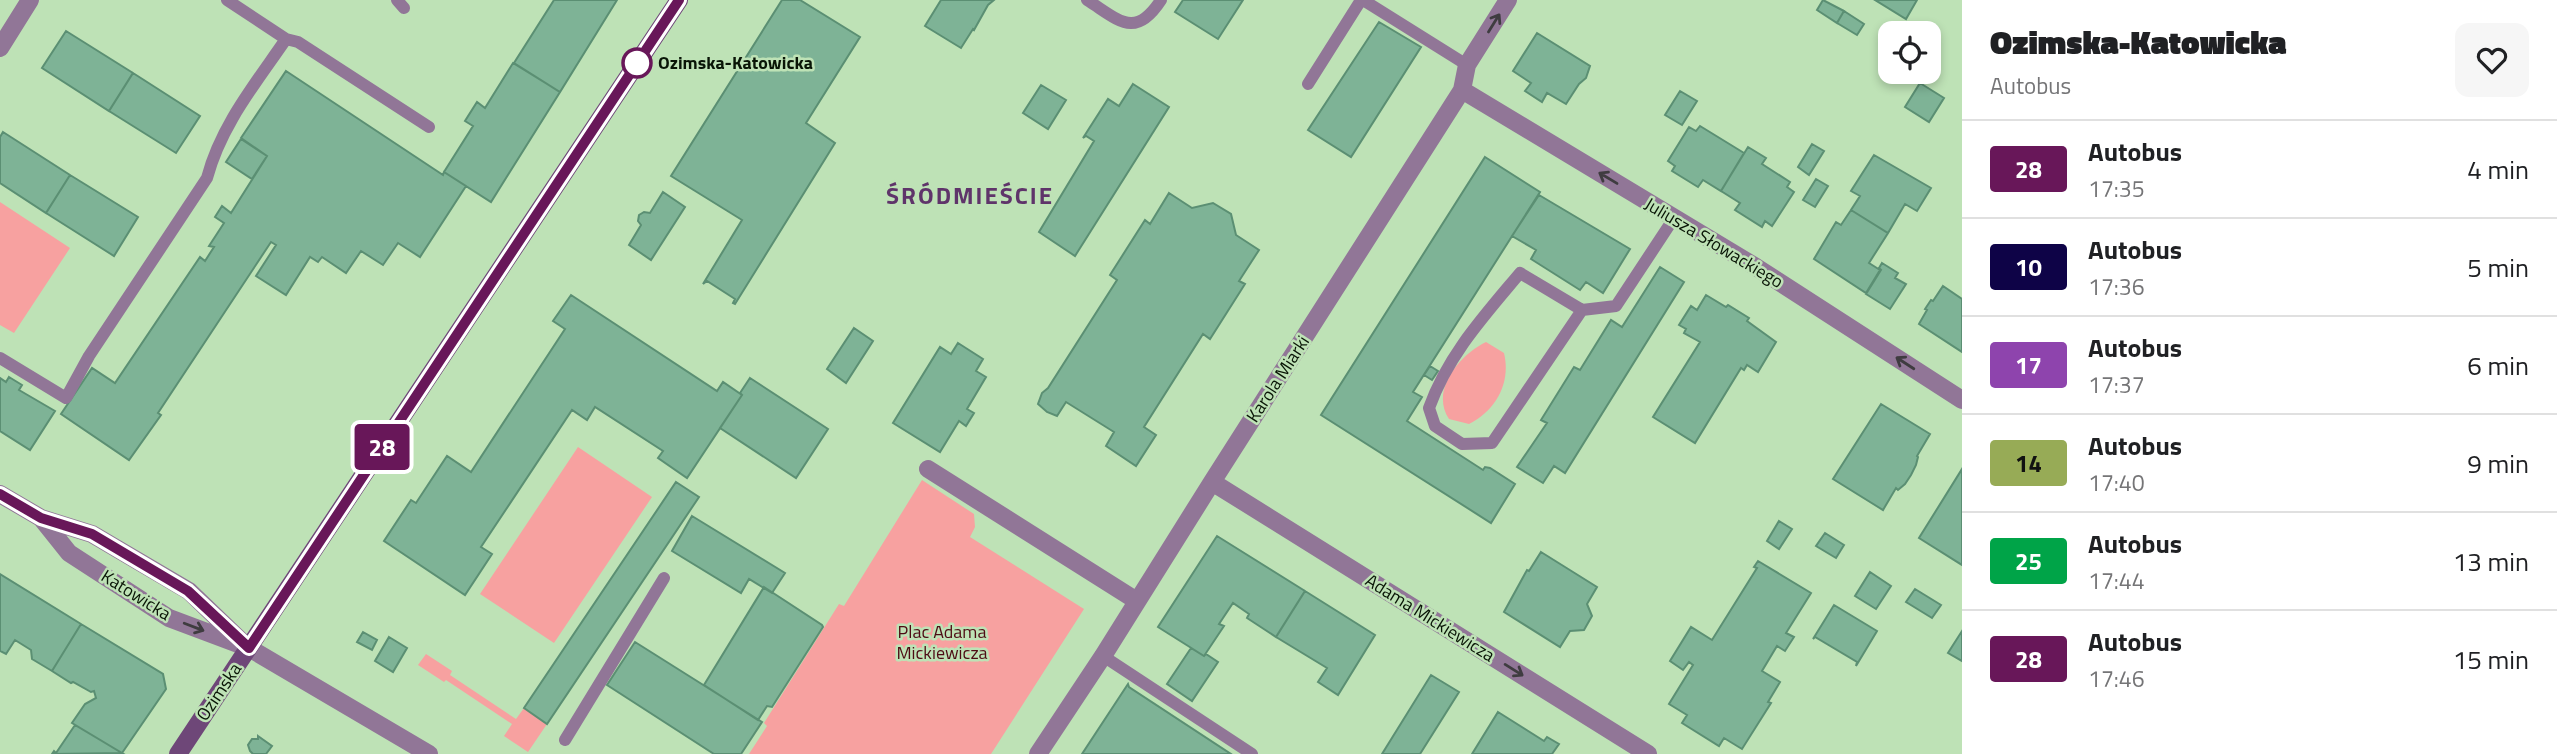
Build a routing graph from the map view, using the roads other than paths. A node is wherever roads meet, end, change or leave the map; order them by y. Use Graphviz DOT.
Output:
graph roads {
  1 [pos="30,0"];
  2 [pos="227,0"];
  3 [pos="679,0"];
  4 [pos="1087,0"];
  5 [pos="1161,0"];
  6 [pos="1362,0"];
  7 [pos="1508,0"];
  8 [pos="286,39"];
  9 [pos="0,47"];
  10 [pos="1467,65"];
  11 [pos="1308,84"];
  12 [pos="1462,90"];
  13 [pos="429,127"];
  14 [pos="1674,218"];
  15 [pos="1582,310"];
  16 [pos="0,358"];
  17 [pos="1962,400"];
  18 [pos="928,469"];
  19 [pos="1212,482"];
  20 [pos="0,494"];
  21 [pos="41,518"];
  22 [pos="664,578"];
  23 [pos="1137,601"];
  24 [pos="249,648"];
  25 [pos="1103,656"];
  26 [pos="565,740"];
  27 [pos="178,754"];
  28 [pos="429,754"];
  29 [pos="1038,754"];
  30 [pos="1252,754"];
  31 [pos="1648,754"];
  1 -- 9 [label="street"];
  2 -- 8 [label="lane"];
  3 -- 24 [label="main road, Ozimska"];
  4 -- 5 [label="lane"];
  6 -- 10 [label="lane"];
  6 -- 11 [label="lane"];
  10 -- 7 [label="street, Karola Miarki, one-way"];
  8 -- 13 [label="lane"];
  8 -- 16 [label="lane"];
  10 -- 12 [label="street, Karola Miarki"];
  14 -- 12 [label="street, Juliusza Słowackiego, one-way"];
  12 -- 19 [label="street, Karola Miarki"];
  14 -- 15 [label="lane"];
  17 -- 14 [label="street, Juliusza Słowackiego, one-way"];
  15 -- 15 [label="lane"];
  18 -- 23 [label="street"];
  19 -- 23 [label="street, Karola Miarki"];
  19 -- 31 [label="street, Adama Mickiewicza, one-way"];
  20 -- 21 [label="street, Katowicka"];
  21 -- 24 [label="street, Katowicka"];
  21 -- 24 [label="street, Katowicka, one-way"];
  22 -- 26 [label="lane"];
  23 -- 25 [label="street, Karola Miarki"];
  24 -- 27 [label="main road, Ozimska"];
  24 -- 28 [label="street, Katowicka"];
  25 -- 29 [label="street, Karola Miarki"];
  25 -- 30 [label="lane"];
}
